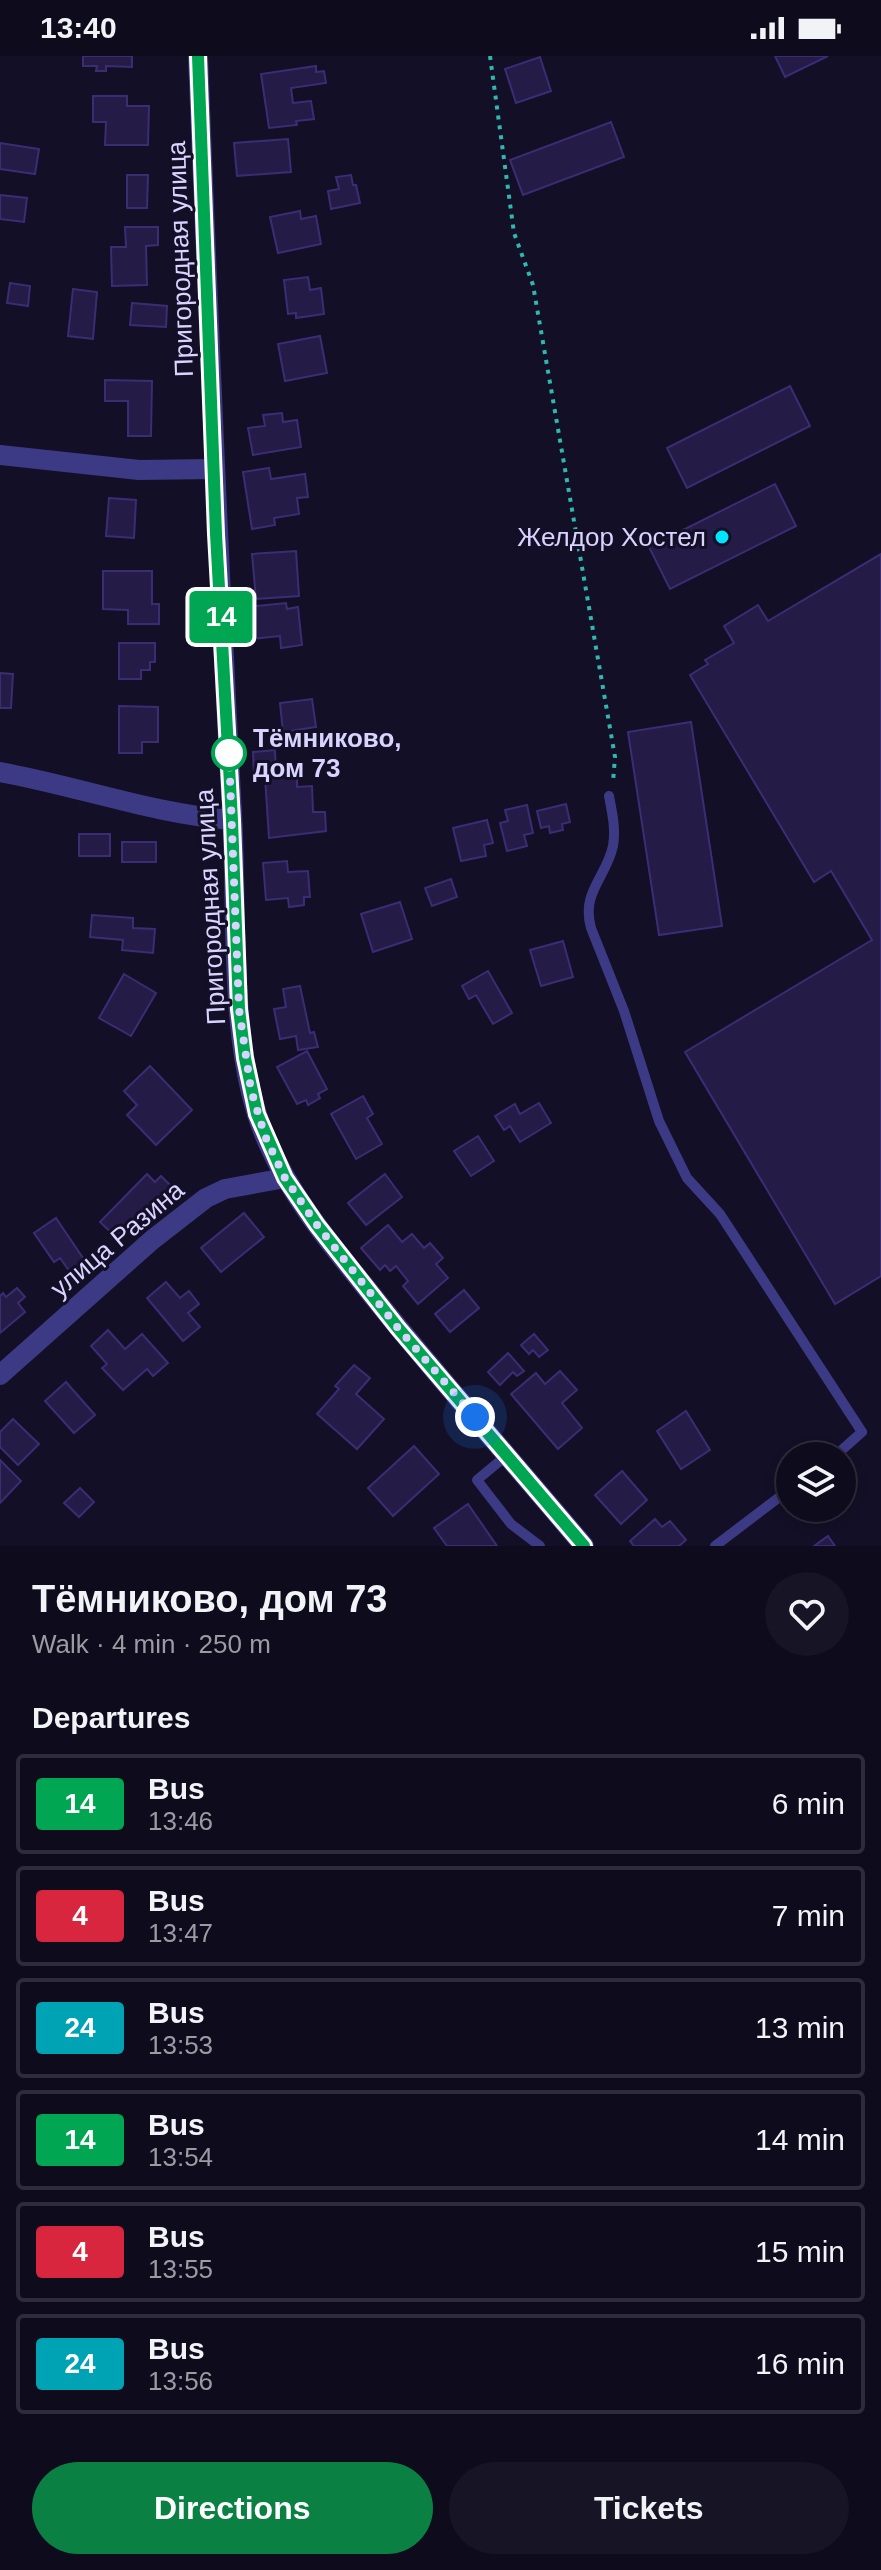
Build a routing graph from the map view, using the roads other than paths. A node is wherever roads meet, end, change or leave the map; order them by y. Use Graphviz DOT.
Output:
graph roads {
  1 [pos="198,56"];
  2 [pos="0,455"];
  3 [pos="214,469"];
  4 [pos="0,772"];
  5 [pos="609,796"];
  6 [pos="232,820"];
  7 [pos="285,1178"];
  8 [pos="0,1375"];
  9 [pos="851,1442"];
  10 [pos="507,1455"];
  11 [pos="776,1500"];
  12 [pos="540,1546"];
  13 [pos="584,1546"];
  14 [pos="715,1546"];
  1 -- 3 [label="street, Пригородная улица"];
  2 -- 3 [label="street"];
  3 -- 6 [label="street, Пригородная улица"];
  4 -- 6 [label="street"];
  5 -- 9 [label="lane"];
  6 -- 7 [label="street, Пригородная улица"];
  7 -- 8 [label="street, улица Разина"];
  7 -- 10 [label="street, Пригородная улица"];
  10 -- 12 [label="lane"];
  10 -- 13 [label="street, Пригородная улица"];
  11 -- 14 [label="lane"];
}
